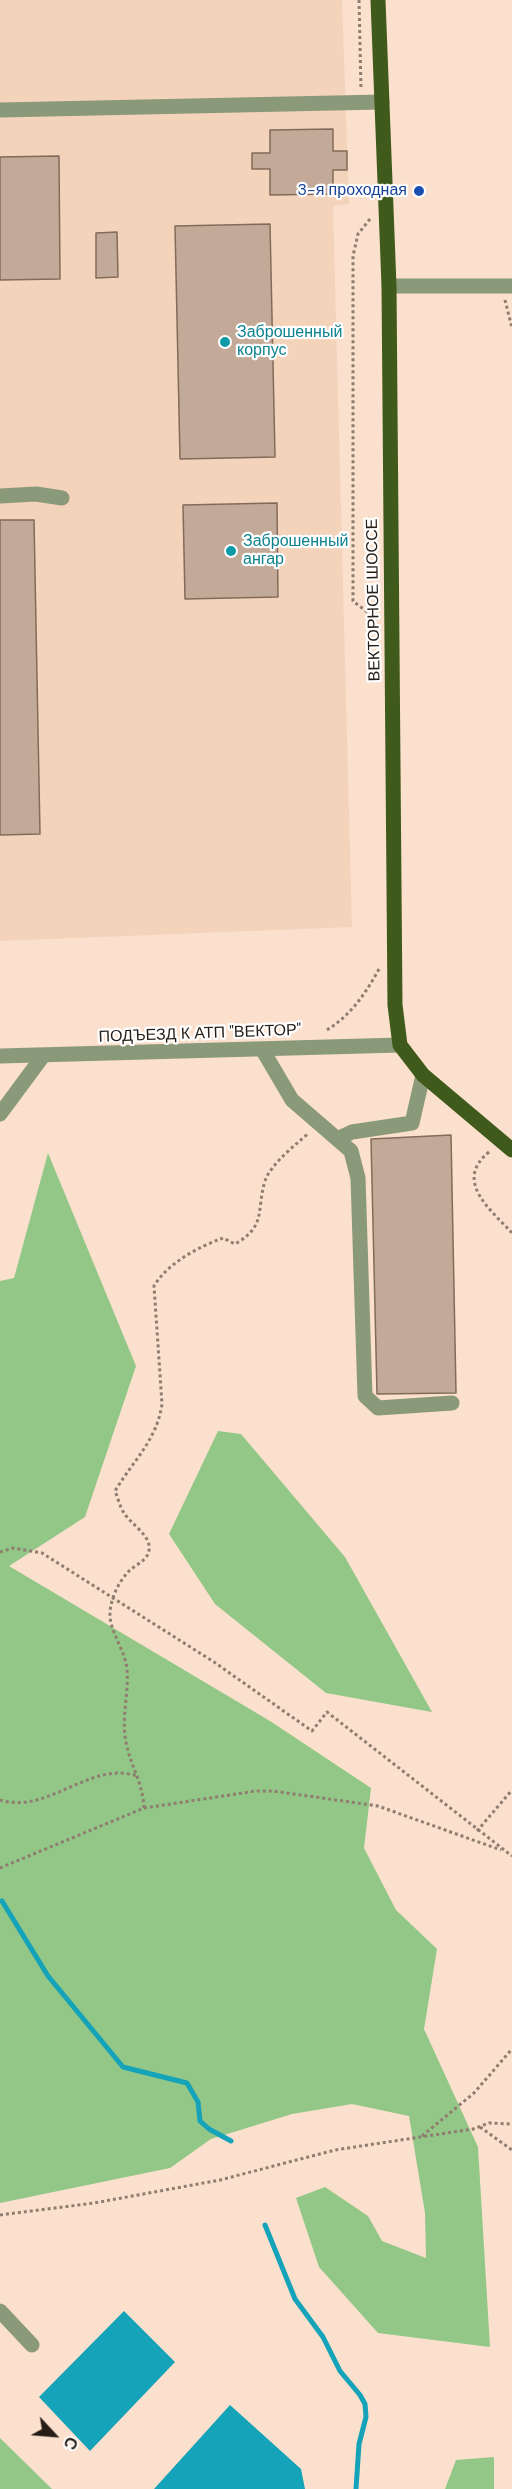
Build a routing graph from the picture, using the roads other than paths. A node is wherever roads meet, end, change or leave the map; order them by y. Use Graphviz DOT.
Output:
graph roads {
  1 [pos="378,0"];
  2 [pos="382,102"];
  3 [pos="0,110"];
  4 [pos="389,286"];
  5 [pos="507,286"];
  6 [pos="0,496"];
  7 [pos="62,498"];
  8 [pos="400,1045"];
  9 [pos="262,1049"];
  10 [pos="0,1056"];
  11 [pos="43,1056"];
  12 [pos="423,1075"];
  13 [pos="0,1114"];
  14 [pos="337,1140"];
  15 [pos="507,1145"];
  16 [pos="452,1403"];
  17 [pos="0,2311"];
  18 [pos="32,2345"];
  1 -- 2 [label="main road, ВЕКТОРНОЕ ШОССЕ"];
  2 -- 3 [label="street"];
  2 -- 4 [label="main road, ВЕКТОРНОЕ ШОССЕ"];
  4 -- 5 [label="street"];
  4 -- 8 [label="main road, ВЕКТОРНОЕ ШОССЕ"];
  6 -- 7 [label="street"];
  8 -- 9 [label="street, ПОДЪЕЗД К АТП \"ВЕКТОР\""];
  8 -- 12 [label="main road"];
  9 -- 11 [label="street, ПОДЪЕЗД К АТП \"ВЕКТОР\""];
  9 -- 14 [label="street"];
  10 -- 11 [label="street, ПОДЪЕЗД К АТП \"ВЕКТОР\""];
  11 -- 13 [label="street"];
  12 -- 14 [label="street"];
  12 -- 15 [label="main road"];
  14 -- 16 [label="street"];
  17 -- 18 [label="street"];
}
